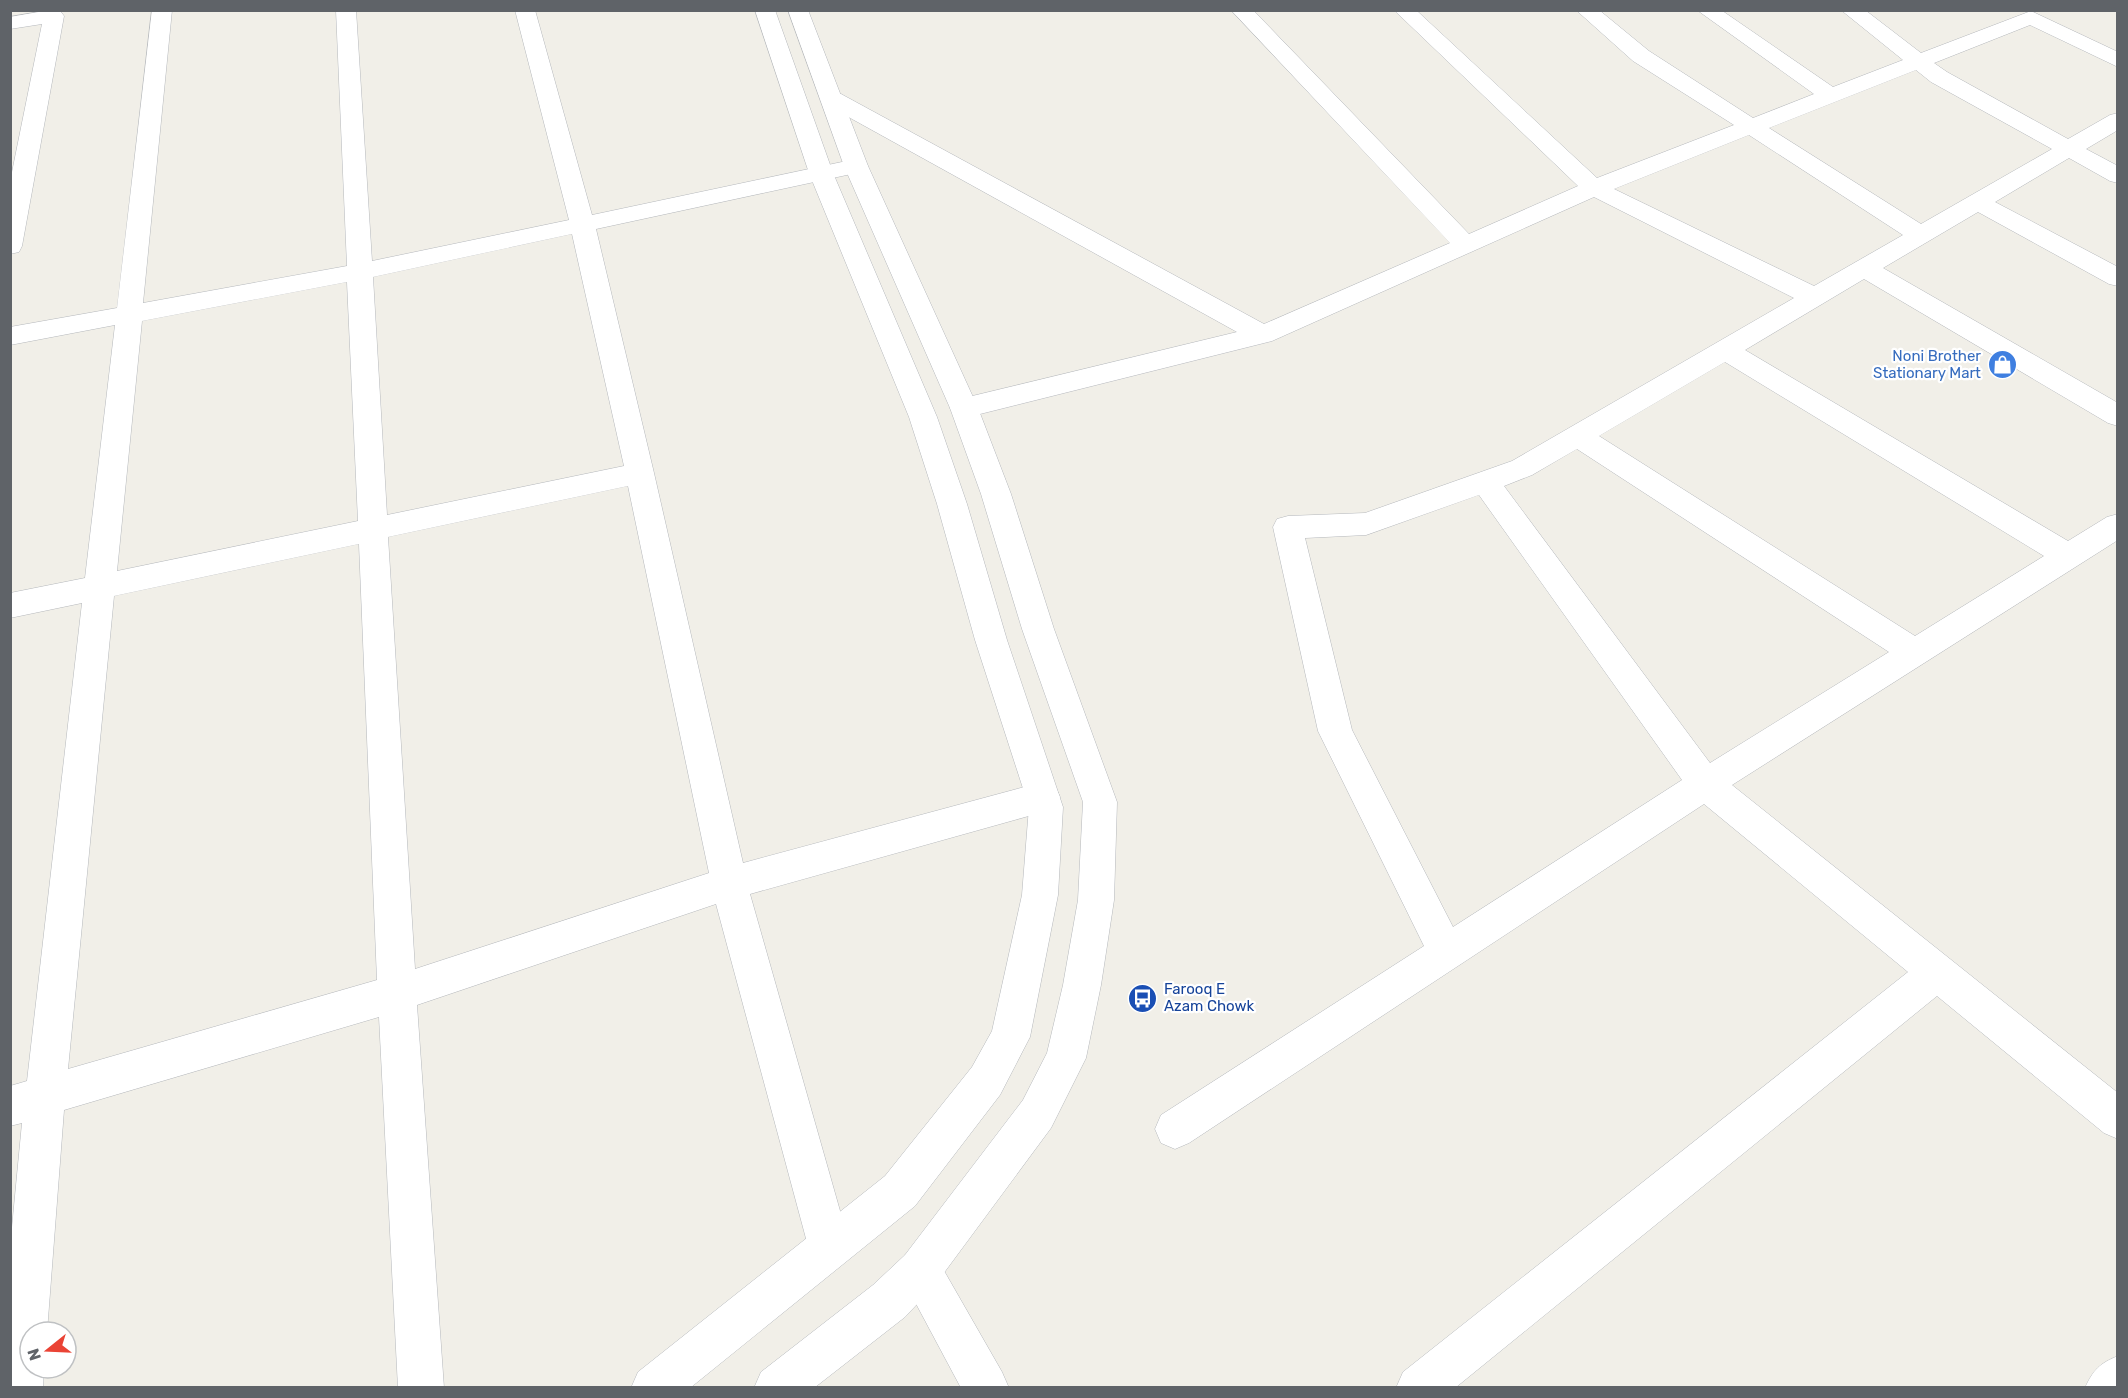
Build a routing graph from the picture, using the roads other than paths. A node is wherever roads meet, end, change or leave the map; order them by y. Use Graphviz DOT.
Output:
graph roads {
  1 [pos="162,10"];
  2 [pos="346,10"];
  3 [pos="525,10"];
  4 [pos="765,10"];
  5 [pos="1241,10"];
  6 [pos="1404,10"];
  7 [pos="1586,10"];
  8 [pos="1707,10"];
  9 [pos="1851,10"];
  10 [pos="801,11"];
  11 [pos="2026,14"];
  12 [pos="10,23"];
  13 [pos="1917,61"];
  14 [pos="2118,61"];
  15 [pos="1830,95"];
  16 [pos="833,99"];
  17 [pos="2118,120"];
  18 [pos="1751,126"];
  19 [pos="2067,150"];
  20 [pos="856,166"];
  21 [pos="821,173"];
  22 [pos="2118,176"];
  23 [pos="1594,188"];
  24 [pos="1977,202"];
  25 [pos="582,224"];
  26 [pos="1921,235"];
  27 [pos="1466,245"];
  28 [pos="10,246"];
  29 [pos="1864,268"];
  30 [pos="360,272"];
  31 [pos="2118,278"];
  32 [pos="1814,297"];
  33 [pos="130,314"];
  34 [pos="1263,334"];
  35 [pos="10,336"];
  36 [pos="1724,349"];
  37 [pos="964,408"];
  38 [pos="2118,416"];
  39 [pos="1577,435"];
  40 [pos="640,473"];
  41 [pos="1485,481"];
  42 [pos="996,494"];
  43 [pos="952,504"];
  44 [pos="2118,525"];
  45 [pos="373,530"];
  46 [pos="2068,556"];
  47 [pos="100,587"];
  48 [pos="10,606"];
  49 [pos="1915,652"];
  50 [pos="1705,784"];
  51 [pos="1043,797"];
  52 [pos="729,883"];
  53 [pos="1446,952"];
  54 [pos="1937,972"];
  55 [pos="397,993"];
  56 [pos="45,1096"];
  57 [pos="10,1107"];
  58 [pos="2118,1119"];
  59 [pos="1175,1129"];
  60 [pos="829,1246"];
  61 [pos="920,1270"];
  62 [pos="2118,1378"];
  63 [pos="20,1388"];
  64 [pos="421,1388"];
  65 [pos="654,1388"];
  66 [pos="777,1388"];
  67 [pos="986,1388"];
  68 [pos="1419,1388"];
  69 [pos="2108,1388"];
  1 -- 33 [label="street"];
  2 -- 30 [label="street"];
  3 -- 25 [label="street"];
  4 -- 21 [label="street"];
  5 -- 27 [label="street"];
  6 -- 23 [label="street"];
  7 -- 18 [label="street"];
  8 -- 15 [label="street"];
  9 -- 13 [label="street"];
  10 -- 16 [label="street"];
  11 -- 13 [label="street"];
  11 -- 14 [label="street"];
  12 -- 28 [label="street"];
  13 -- 15 [label="street"];
  13 -- 19 [label="street"];
  15 -- 18 [label="street"];
  16 -- 20 [label="street"];
  16 -- 34 [label="street"];
  17 -- 19 [label="street"];
  18 -- 23 [label="street"];
  18 -- 26 [label="street"];
  19 -- 22 [label="street"];
  19 -- 24 [label="street"];
  20 -- 21 [label="street"];
  20 -- 37 [label="street"];
  21 -- 25 [label="street"];
  21 -- 43 [label="street"];
  23 -- 27 [label="street"];
  23 -- 32 [label="street"];
  24 -- 26 [label="street"];
  24 -- 31 [label="street"];
  25 -- 30 [label="street"];
  25 -- 40 [label="street"];
  26 -- 29 [label="street"];
  27 -- 34 [label="street"];
  29 -- 32 [label="street"];
  29 -- 38 [label="street"];
  30 -- 33 [label="street"];
  30 -- 45 [label="street"];
  32 -- 36 [label="street"];
  33 -- 35 [label="street"];
  33 -- 47 [label="street"];
  34 -- 37 [label="street"];
  36 -- 39 [label="street"];
  36 -- 46 [label="street"];
  37 -- 42 [label="street"];
  39 -- 41 [label="street"];
  39 -- 49 [label="street"];
  40 -- 45 [label="street"];
  40 -- 52 [label="street"];
  41 -- 50 [label="street"];
  41 -- 53 [label="street"];
  42 -- 43 [label="street"];
  42 -- 61 [label="street"];
  43 -- 51 [label="street"];
  44 -- 46 [label="street"];
  45 -- 47 [label="street"];
  45 -- 55 [label="street"];
  46 -- 49 [label="street"];
  47 -- 48 [label="street"];
  47 -- 56 [label="street"];
  49 -- 50 [label="street"];
  50 -- 53 [label="street"];
  50 -- 54 [label="street"];
  51 -- 52 [label="street"];
  51 -- 60 [label="street"];
  52 -- 55 [label="street"];
  52 -- 60 [label="street"];
  53 -- 59 [label="street"];
  54 -- 58 [label="street"];
  54 -- 68 [label="street"];
  55 -- 56 [label="street"];
  55 -- 64 [label="street"];
  56 -- 57 [label="street"];
  56 -- 63 [label="street"];
  60 -- 65 [label="street"];
  61 -- 66 [label="street"];
  61 -- 67 [label="street"];
  62 -- 69 [label="street"];
}
